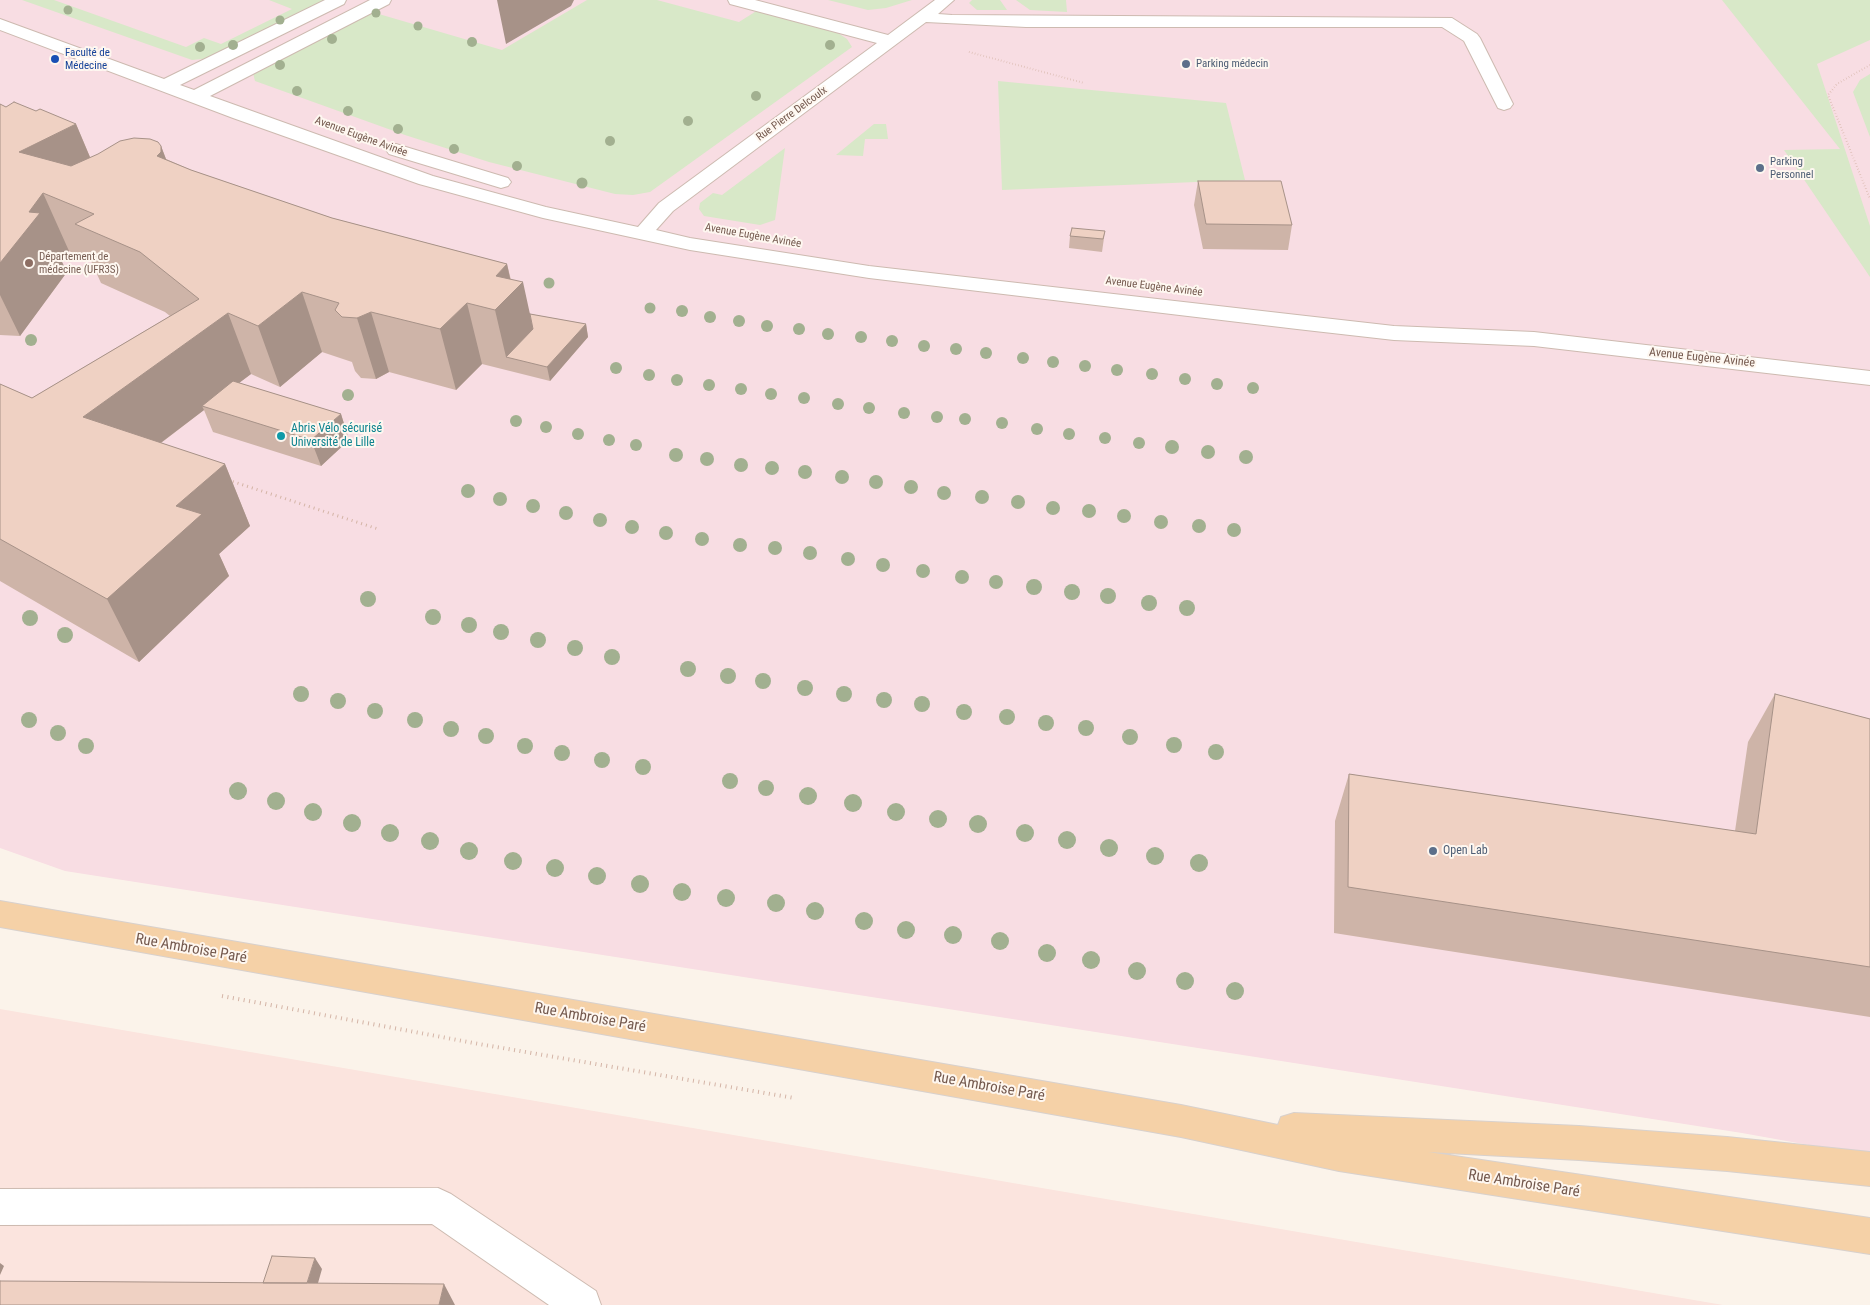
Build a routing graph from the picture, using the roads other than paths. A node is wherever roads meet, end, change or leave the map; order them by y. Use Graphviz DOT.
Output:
graph roads {
  1 [pos="338,0"];
  2 [pos="383,0"];
  3 [pos="736,0"];
  4 [pos="946,0"];
  5 [pos="7,14"];
  6 [pos="908,22"];
  7 [pos="1224,22"];
  8 [pos="1471,38"];
  9 [pos="890,41"];
  10 [pos="160,65"];
  11 [pos="188,75"];
  12 [pos="165,86"];
  13 [pos="216,86"];
  14 [pos="244,96"];
  15 [pos="195,97"];
  16 [pos="1504,104"];
  17 [pos="381,145"];
  18 [pos="516,186"];
  19 [pos="552,196"];
  20 [pos="649,226"];
  21 [pos="1870,378"];
  22 [pos="0,914"];
  23 [pos="1180,1120"];
  24 [pos="1870,1169"];
  25 [pos="0,1207"];
  26 [pos="1870,1236"];
  27 [pos="582,1305"];
  1 -- 11 [label="street"];
  2 -- 13 [label="street"];
  3 -- 9 [label="street"];
  4 -- 6 [label="street, Rue Pierre Delcoulx"];
  5 -- 12 [label="street, Avenue Eugène Avinée"];
  6 -- 7 [label="street"];
  6 -- 9 [label="street, Rue Pierre Delcoulx"];
  7 -- 8 [label="street"];
  7 -- 8 [label="street"];
  8 -- 16 [label="street"];
  9 -- 20 [label="street, Rue Pierre Delcoulx"];
  10 -- 11 [label="street"];
  11 -- 12 [label="street"];
  11 -- 13 [label="street"];
  12 -- 15 [label="street, Avenue Eugène Avinée"];
  13 -- 14 [label="street"];
  13 -- 15 [label="street"];
  15 -- 20 [label="street, Avenue Eugène Avinée"];
  17 -- 18 [label="street, Avenue Eugène Avinée"];
  19 -- 20 [label="street, Avenue Eugène Avinée"];
  20 -- 21 [label="street, Avenue Eugène Avinée"];
  22 -- 23 [label="main road, Rue Ambroise Paré"];
  23 -- 24 [label="main road, Rue Ambroise Paré"];
  23 -- 26 [label="main road, Rue Ambroise Paré"];
  25 -- 27 [label="street"];
}
